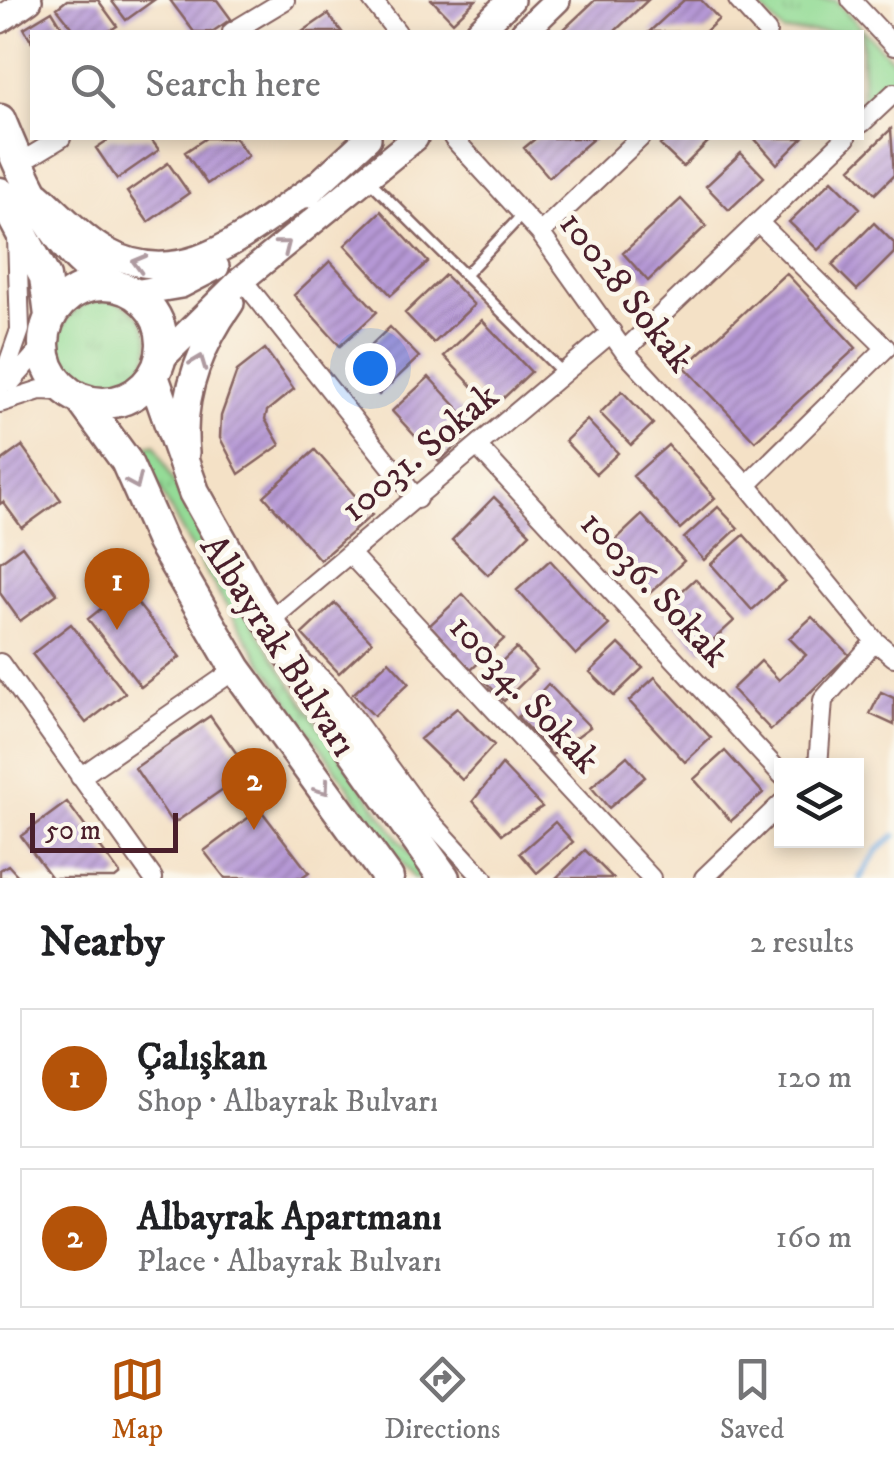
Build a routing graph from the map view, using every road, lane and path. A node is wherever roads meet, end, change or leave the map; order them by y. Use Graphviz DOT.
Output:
graph roads {
  1 [pos="28,0"];
  2 [pos="285,0"];
  3 [pos="372,0"];
  4 [pos="512,0"];
  5 [pos="557,0"];
  6 [pos="738,0"];
  7 [pos="852,0"];
  8 [pos="0,20"];
  9 [pos="759,29"];
  10 [pos="235,30"];
  11 [pos="394,30"];
  12 [pos="480,30"];
  13 [pos="526,30"];
  14 [pos="894,46"];
  15 [pos="894,93"];
  16 [pos="0,120"];
  17 [pos="864,120"];
  18 [pos="60,140"];
  19 [pos="366,140"];
  20 [pos="413,140"];
  21 [pos="455,140"];
  22 [pos="638,140"];
  23 [pos="844,140"];
  24 [pos="25,176"];
  25 [pos="367,178"];
  26 [pos="317,184"];
  27 [pos="0,193"];
  28 [pos="523,214"];
  29 [pos="16,222"];
  30 [pos="759,223"];
  31 [pos="540,233"];
  32 [pos="250,276"];
  33 [pos="464,276"];
  34 [pos="126,290"];
  35 [pos="47,330"];
  36 [pos="612,332"];
  37 [pos="624,351"];
  38 [pos="157,368"];
  39 [pos="563,374"];
  40 [pos="0,390"];
  41 [pos="73,396"];
  42 [pos="0,402"];
  43 [pos="478,446"];
  44 [pos="747,485"];
  45 [pos="194,492"];
  46 [pos="417,499"];
  47 [pos="350,554"];
  48 [pos="268,622"];
  49 [pos="875,641"];
  50 [pos="290,656"];
  51 [pos="894,656"];
  52 [pos="0,663"];
  53 [pos="236,669"];
  54 [pos="819,758"];
  55 [pos="774,766"];
  56 [pos="80,777"];
  57 [pos="383,793"];
  58 [pos="774,811"];
  59 [pos="424,813"];
  60 [pos="153,878"];
  61 [pos="388,878"];
  62 [pos="444,878"];
  63 [pos="483,878"];
  64 [pos="651,878"];
  65 [pos="704,878"];
  1 -- 8 [label="street"];
  2 -- 10 [label="street"];
  3 -- 11 [label="street"];
  4 -- 12 [label="street"];
  5 -- 13 [label="street"];
  6 -- 9 [label="street"];
  7 -- 14 [label="street"];
  15 -- 17 [label="street"];
  16 -- 24 [label="main road"];
  18 -- 24 [label="street"];
  19 -- 26 [label="street"];
  20 -- 25 [label="street"];
  21 -- 28 [label="street, 10028 Sokak"];
  22 -- 31 [label="street"];
  23 -- 30 [label="street"];
  26 -- 24 [label="street, one-way"];
  24 -- 34 [label="main road"];
  32 -- 25 [label="street, one-way"];
  25 -- 33 [label="lane"];
  26 -- 34 [label="street"];
  27 -- 29 [label="main road"];
  28 -- 31 [label="street, 10028 Sokak"];
  28 -- 33 [label="lane"];
  29 -- 35 [label="main road"];
  29 -- 40 [label="street"];
  30 -- 37 [label="street"];
  30 -- 44 [label="street"];
  31 -- 36 [label="street, 10028 Sokak"];
  32 -- 38 [label="street"];
  45 -- 32 [label="street, one-way"];
  32 -- 46 [label="street"];
  33 -- 39 [label="lane"];
  34 -- 35 [label="main road"];
  34 -- 38 [label="main road"];
  35 -- 40 [label="street"];
  35 -- 41 [label="main road"];
  36 -- 37 [label="street, 10028 Sokak"];
  36 -- 39 [label="street, 10031. Sokak"];
  37 -- 44 [label="street, 10028 Sokak"];
  38 -- 41 [label="main road"];
  38 -- 45 [label="main road, Albayrak Bulvarı"];
  39 -- 43 [label="street, 10031. Sokak"];
  41 -- 42 [label="street"];
  41 -- 53 [label="main road, Albayrak Bulvarı, one-way"];
  43 -- 46 [label="street, 10031. Sokak"];
  43 -- 55 [label="street, 10036. Sokak"];
  44 -- 49 [label="street, 10028 Sokak"];
  45 -- 48 [label="main road, Albayrak Bulvarı"];
  46 -- 47 [label="street, 10031. Sokak"];
  47 -- 48 [label="street, 10031. Sokak"];
  47 -- 64 [label="street, 10034. Sokak"];
  48 -- 50 [label="main road, Albayrak Bulvarı"];
  49 -- 51 [label="street, 10028 Sokak"];
  49 -- 54 [label="street"];
  50 -- 57 [label="main road, Albayrak Bulvarı"];
  50 -- 59 [label="street, Albayrak Bulvarı"];
  52 -- 56 [label="street"];
  53 -- 56 [label="street"];
  53 -- 61 [label="main road, Albayrak Bulvarı, one-way"];
  56 -- 60 [label="street"];
  57 -- 59 [label="street, Albayrak Bulvarı"];
  57 -- 62 [label="main road, Albayrak Bulvarı"];
  58 -- 65 [label="street"];
  59 -- 63 [label="street, Albayrak Bulvarı"];
}
